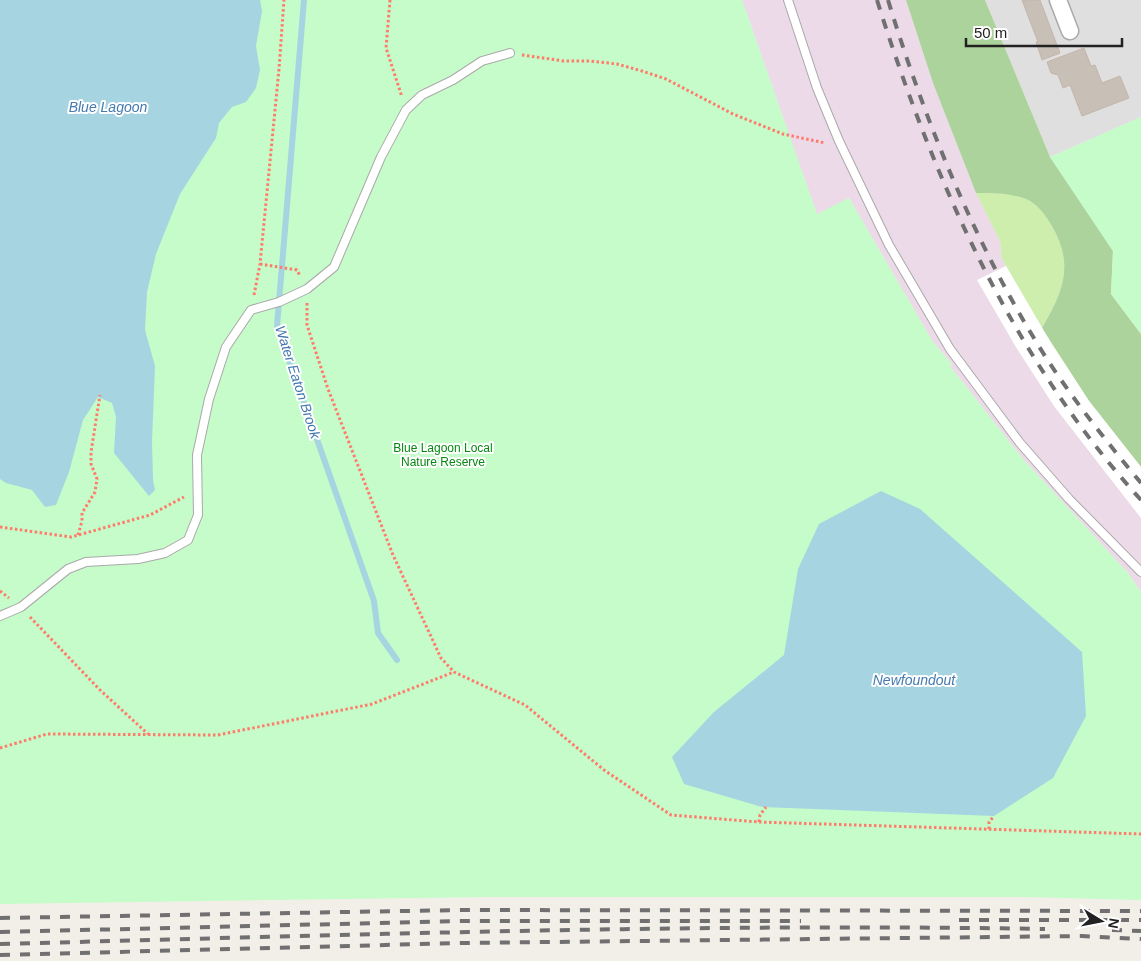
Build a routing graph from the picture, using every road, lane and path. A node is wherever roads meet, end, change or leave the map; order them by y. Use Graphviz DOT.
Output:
graph roads {
  1 [pos="284,0"];
  2 [pos="390,0"];
  3 [pos="788,0"];
  4 [pos="1058,0"];
  5 [pos="1070,31"];
  6 [pos="510,53"];
  7 [pos="406,110"];
  8 [pos="839,141"];
  9 [pos="260,264"];
  10 [pos="297,270"];
  11 [pos="307,289"];
  12 [pos="251,310"];
  13 [pos="100,395"];
  14 [pos="198,490"];
  15 [pos="0,527"];
  16 [pos="78,535"];
  17 [pos="1141,572"];
  18 [pos="21,607"];
  19 [pos="0,616"];
  20 [pos="454,672"];
  21 [pos="148,735"];
  22 [pos="0,748"];
  23 [pos="766,807"];
  24 [pos="994,816"];
  25 [pos="759,822"];
  26 [pos="989,829"];
  27 [pos="1141,834"];
  1 -- 9 [label="path"];
  2 -- 7 [label="path"];
  3 -- 8 [label="lane"];
  4 -- 5 [label="street"];
  6 -- 7 [label="lane"];
  6 -- 8 [label="path"];
  7 -- 11 [label="lane"];
  8 -- 17 [label="lane"];
  9 -- 10 [label="path"];
  9 -- 12 [label="path"];
  11 -- 12 [label="lane"];
  11 -- 20 [label="path"];
  12 -- 14 [label="lane"];
  13 -- 16 [label="path"];
  14 -- 16 [label="path"];
  14 -- 18 [label="lane"];
  15 -- 16 [label="path"];
  18 -- 19 [label="lane"];
  18 -- 21 [label="path"];
  20 -- 21 [label="path"];
  20 -- 25 [label="path"];
  21 -- 22 [label="path"];
  23 -- 25 [label="path"];
  24 -- 26 [label="path"];
  25 -- 26 [label="path"];
  26 -- 27 [label="path"];
}
